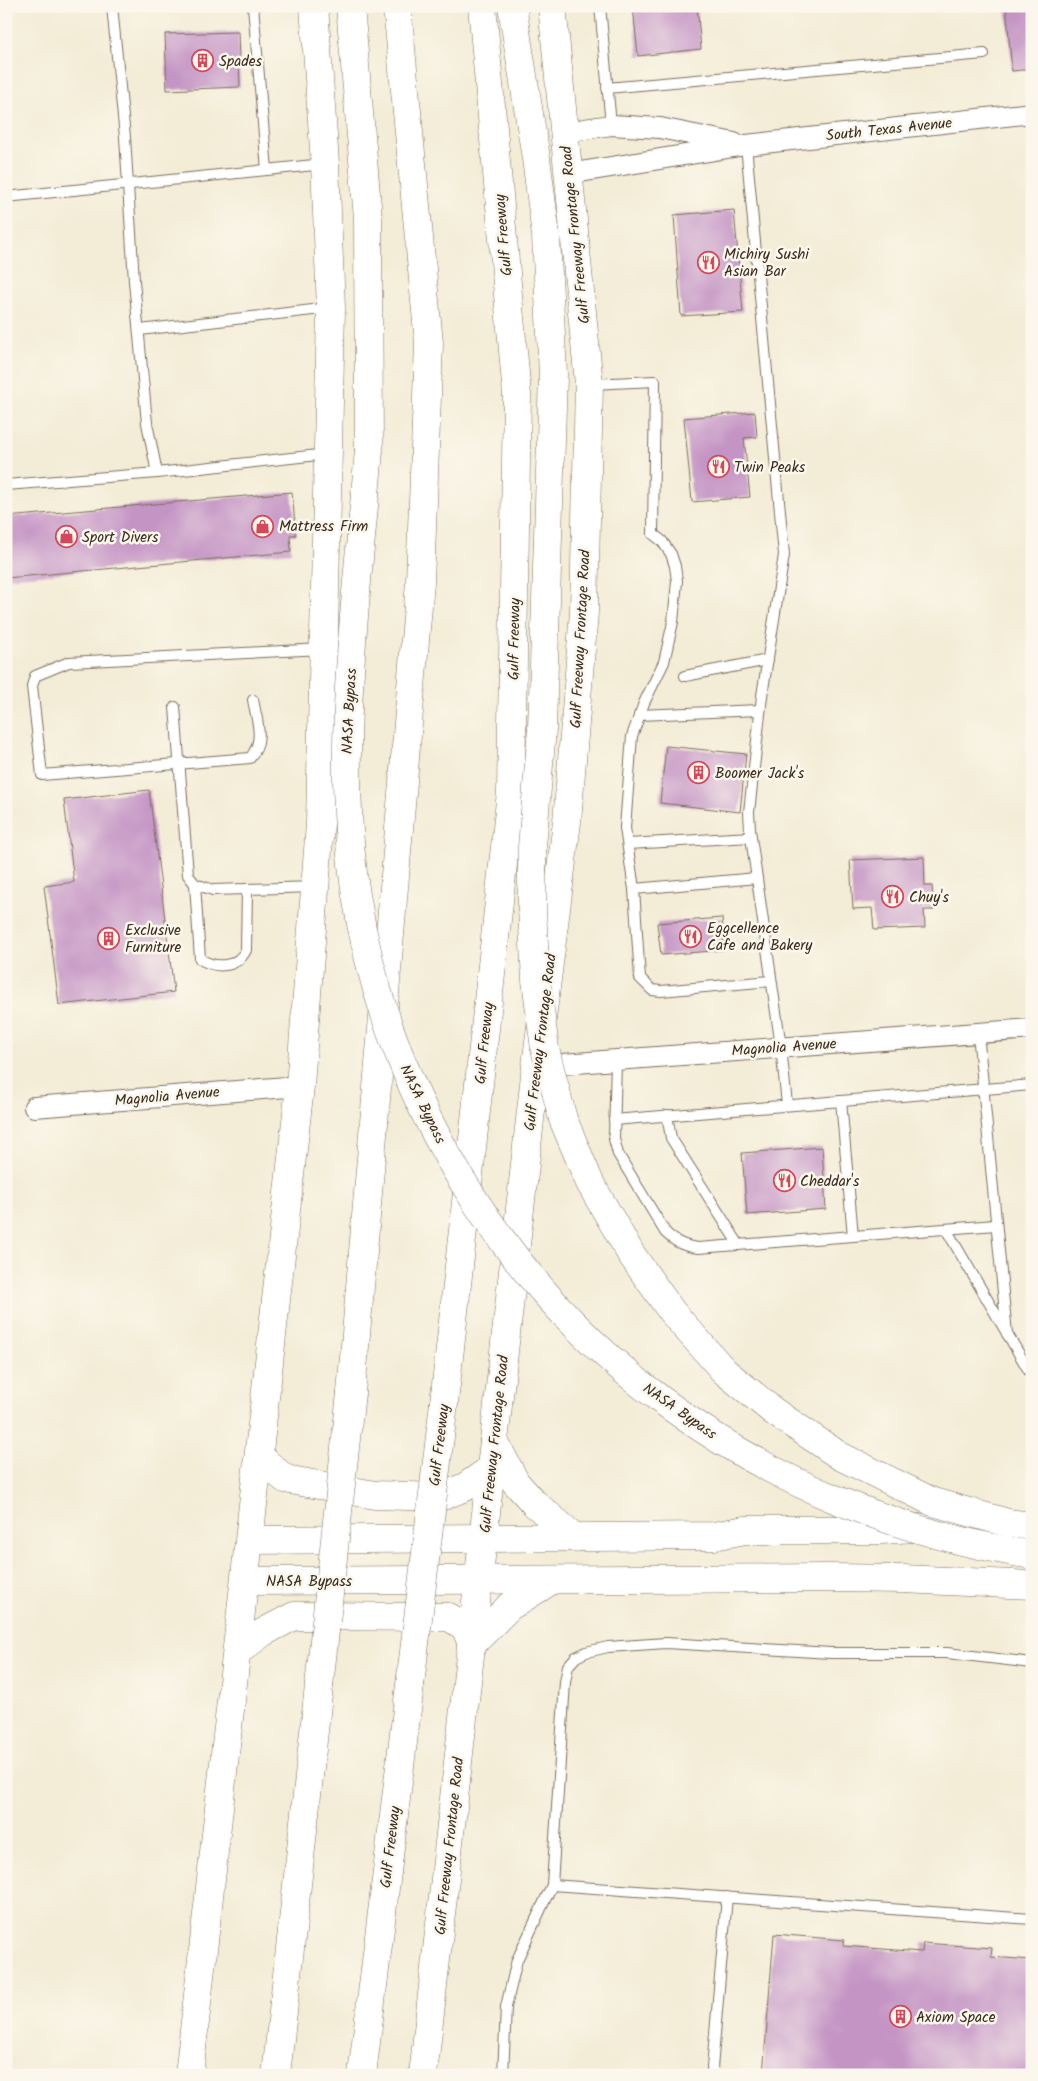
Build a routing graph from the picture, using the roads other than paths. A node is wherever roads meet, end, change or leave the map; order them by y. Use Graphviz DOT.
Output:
graph roads {
  1 [pos="112,6"];
  2 [pos="253,6"];
  3 [pos="314,6"];
  4 [pos="350,6"];
  5 [pos="397,6"];
  6 [pos="482,6"];
  7 [pos="512,6"];
  8 [pos="552,6"];
  9 [pos="600,6"];
  10 [pos="984,54"];
  11 [pos="607,88"];
  12 [pos="1032,113"];
  13 [pos="611,125"];
  14 [pos="565,132"];
  15 [pos="746,145"];
  16 [pos="325,164"];
  17 [pos="267,170"];
  18 [pos="568,174"];
  19 [pos="126,184"];
  20 [pos="6,197"];
  21 [pos="331,308"];
  22 [pos="140,330"];
  23 [pos="589,384"];
  24 [pos="328,454"];
  25 [pos="157,473"];
  26 [pos="6,485"];
  27 [pos="324,648"];
  28 [pos="768,660"];
  29 [pos="685,676"];
  30 [pos="253,700"];
  31 [pos="175,707"];
  32 [pos="760,710"];
  33 [pos="639,715"];
  34 [pos="180,764"];
  35 [pos="750,836"];
  36 [pos="628,844"];
  37 [pos="757,878"];
  38 [pos="195,884"];
  39 [pos="315,887"];
  40 [pos="248,889"];
  41 [pos="634,889"];
  42 [pos="772,980"];
  43 [pos="1032,1029"];
  44 [pos="978,1033"];
  45 [pos="781,1047"];
  46 [pos="616,1060"];
  47 [pos="536,1066"];
  48 [pos="1032,1084"];
  49 [pos="300,1086"];
  50 [pos="983,1089"];
  51 [pos="841,1101"];
  52 [pos="787,1105"];
  53 [pos="34,1107"];
  54 [pos="667,1115"];
  55 [pos="614,1120"];
  56 [pos="996,1225"];
  57 [pos="946,1229"];
  58 [pos="853,1236"];
  59 [pos="739,1245"];
  60 [pos="1007,1334"];
  61 [pos="1032,1376"];
  62 [pos="494,1441"];
  63 [pos="259,1456"];
  64 [pos="491,1470"];
  65 [pos="1032,1521"];
  66 [pos="1032,1526"];
  67 [pos="483,1538"];
  68 [pos="575,1538"];
  69 [pos="250,1540"];
  70 [pos="1032,1555"];
  71 [pos="479,1580"];
  72 [pos="552,1580"];
  73 [pos="245,1581"];
  74 [pos="1032,1584"];
  75 [pos="472,1644"];
  76 [pos="237,1652"];
  77 [pos="1032,1663"];
  78 [pos="552,1885"];
  79 [pos="727,1897"];
  80 [pos="1032,1920"];
  81 [pos="189,2075"];
  82 [pos="276,2075"];
  83 [pos="362,2075"];
  84 [pos="423,2075"];
  85 [pos="503,2075"];
  86 [pos="715,2075"];
  1 -- 19 [label="lane"];
  2 -- 17 [label="lane"];
  3 -- 16 [label="main road"];
  4 -- 70 [label="main road, NASA Bypass, bridge"];
  5 -- 82 [label="main road, bridge"];
  6 -- 83 [label="main road, Gulf Freeway, bridge"];
  7 -- 66 [label="main road, bridge"];
  8 -- 14 [label="main road, Gulf Freeway Frontage Road"];
  9 -- 11 [label="lane"];
  10 -- 11 [label="lane"];
  11 -- 13 [label="lane"];
  12 -- 15 [label="street, South Texas Avenue"];
  13 -- 14 [label="street, South Texas Avenue"];
  13 -- 15 [label="street, South Texas Avenue"];
  14 -- 18 [label="main road, Gulf Freeway Frontage Road"];
  15 -- 18 [label="street, South Texas Avenue"];
  15 -- 28 [label="lane"];
  16 -- 17 [label="lane"];
  16 -- 21 [label="main road"];
  17 -- 19 [label="lane"];
  18 -- 23 [label="main road, Gulf Freeway Frontage Road"];
  19 -- 20 [label="lane"];
  19 -- 22 [label="lane"];
  21 -- 22 [label="lane"];
  21 -- 24 [label="main road"];
  22 -- 25 [label="lane"];
  23 -- 33 [label="lane"];
  23 -- 47 [label="main road, Gulf Freeway Frontage Road"];
  24 -- 25 [label="lane"];
  24 -- 27 [label="main road"];
  25 -- 26 [label="lane"];
  27 -- 34 [label="lane"];
  27 -- 39 [label="main road"];
  28 -- 29 [label="lane"];
  28 -- 32 [label="lane"];
  30 -- 34 [label="lane"];
  31 -- 34 [label="lane"];
  32 -- 33 [label="lane"];
  32 -- 35 [label="lane"];
  33 -- 36 [label="lane"];
  34 -- 38 [label="lane"];
  35 -- 36 [label="lane"];
  35 -- 37 [label="lane"];
  36 -- 41 [label="lane"];
  37 -- 41 [label="lane"];
  37 -- 42 [label="lane"];
  38 -- 40 [label="lane"];
  38 -- 40 [label="lane"];
  39 -- 40 [label="lane"];
  39 -- 49 [label="main road"];
  41 -- 42 [label="lane"];
  42 -- 45 [label="lane"];
  43 -- 44 [label="street, Magnolia Avenue"];
  44 -- 45 [label="street, Magnolia Avenue"];
  44 -- 50 [label="lane"];
  45 -- 46 [label="street, Magnolia Avenue"];
  45 -- 52 [label="lane"];
  46 -- 47 [label="street, Magnolia Avenue"];
  46 -- 55 [label="lane"];
  47 -- 62 [label="main road, Gulf Freeway Frontage Road"];
  48 -- 50 [label="lane"];
  49 -- 53 [label="street, Magnolia Avenue"];
  49 -- 63 [label="main road"];
  50 -- 51 [label="lane"];
  50 -- 56 [label="lane"];
  51 -- 52 [label="lane"];
  51 -- 58 [label="lane"];
  52 -- 54 [label="lane"];
  54 -- 55 [label="lane"];
  54 -- 59 [label="lane"];
  55 -- 59 [label="lane"];
  56 -- 57 [label="lane"];
  56 -- 60 [label="lane"];
  57 -- 58 [label="lane"];
  57 -- 60 [label="lane"];
  58 -- 59 [label="lane"];
  60 -- 61 [label="lane"];
  62 -- 64 [label="main road, Gulf Freeway Frontage Road"];
  62 -- 68 [label="main road"];
  63 -- 64 [label="main road"];
  63 -- 69 [label="main road"];
  64 -- 67 [label="main road, Gulf Freeway Frontage Road"];
  65 -- 68 [label="main road"];
  67 -- 68 [label="main road"];
  67 -- 69 [label="main road"];
  67 -- 71 [label="main road, Gulf Freeway Frontage Road"];
  69 -- 73 [label="main road"];
  71 -- 72 [label="main road, NASA Bypass"];
  71 -- 73 [label="main road, NASA Bypass"];
  71 -- 75 [label="main road, Gulf Freeway Frontage Road"];
  72 -- 74 [label="main road, NASA Bypass"];
  72 -- 75 [label="main road"];
  73 -- 76 [label="main road"];
  75 -- 76 [label="main road"];
  75 -- 84 [label="main road, Gulf Freeway Frontage Road"];
  76 -- 81 [label="main road"];
  77 -- 78 [label="lane"];
  78 -- 79 [label="lane"];
  78 -- 85 [label="lane"];
  79 -- 80 [label="lane"];
  79 -- 86 [label="lane"];
}
